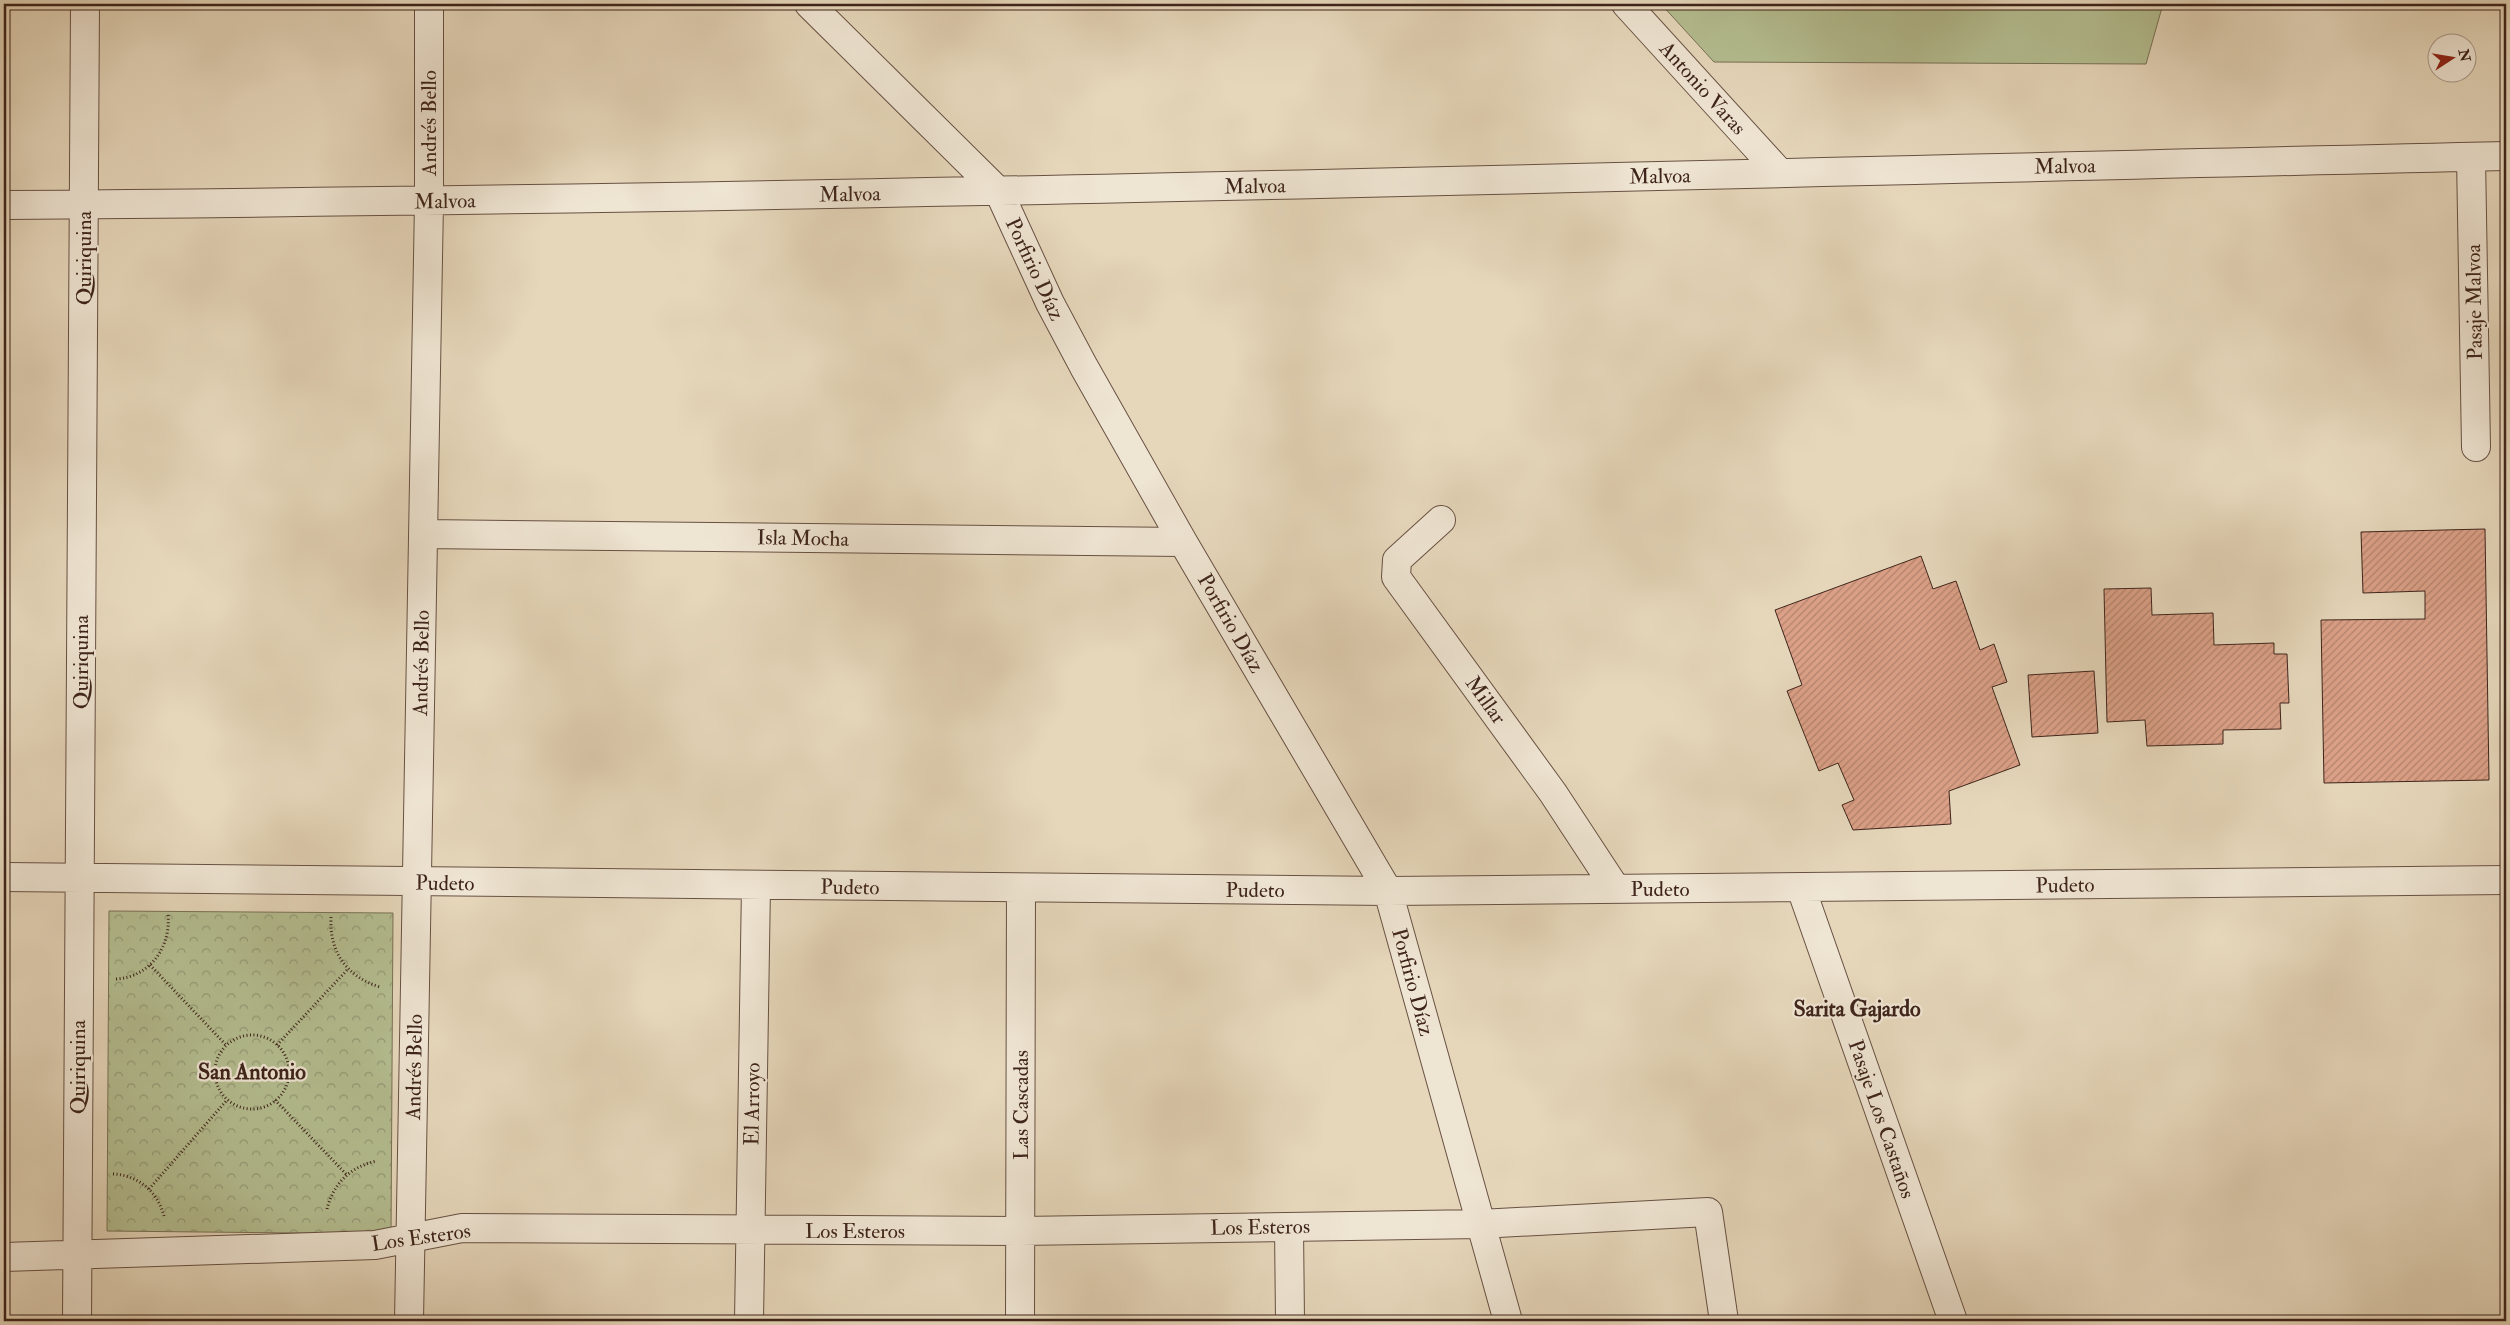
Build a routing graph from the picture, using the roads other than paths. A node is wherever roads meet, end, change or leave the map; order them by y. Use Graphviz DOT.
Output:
graph roads {
  1 [pos="86,4"];
  2 [pos="429,4"];
  3 [pos="809,4"];
  4 [pos="1626,4"];
  5 [pos="2506,156"];
  6 [pos="2471,157"];
  7 [pos="1780,173"];
  8 [pos="999,192"];
  9 [pos="429,202"];
  10 [pos="84,204"];
  11 [pos="4,205"];
  12 [pos="2476,447"];
  13 [pos="1441,520"];
  14 [pos="423,534"];
  15 [pos="1183,542"];
  16 [pos="4,877"];
  17 [pos="80,878"];
  18 [pos="2506,880"];
  19 [pos="417,882"];
  20 [pos="756,886"];
  21 [pos="1802,888"];
  22 [pos="1021,889"];
  23 [pos="1616,889"];
  24 [pos="1388,891"];
  25 [pos="1480,1224"];
  26 [pos="1289,1227"];
  27 [pos="750,1230"];
  28 [pos="1021,1231"];
  29 [pos="411,1239"];
  30 [pos="78,1256"];
  31 [pos="4,1257"];
  32 [pos="77,1321"];
  33 [pos="410,1321"];
  34 [pos="749,1321"];
  35 [pos="1020,1321"];
  36 [pos="1290,1321"];
  37 [pos="1508,1321"];
  38 [pos="1724,1321"];
  39 [pos="1952,1321"];
  1 -- 10 [label="street, Quiriquina"];
  2 -- 9 [label="street, Andrés Bello"];
  3 -- 8 [label="street, Porfirio Díaz"];
  4 -- 7 [label="street, Antonio Varas"];
  5 -- 6 [label="street, Malvoa"];
  6 -- 7 [label="street, Malvoa"];
  6 -- 12 [label="street, Pasaje Malvoa"];
  7 -- 8 [label="street, Malvoa"];
  8 -- 9 [label="street, Malvoa"];
  8 -- 15 [label="street, Porfirio Díaz"];
  9 -- 10 [label="street, Malvoa"];
  9 -- 14 [label="street, Andrés Bello"];
  10 -- 11 [label="street, Malvoa"];
  10 -- 17 [label="street, Quiriquina"];
  13 -- 23 [label="street, Millar"];
  14 -- 15 [label="street, Isla Mocha"];
  14 -- 19 [label="street, Andrés Bello"];
  15 -- 24 [label="street, Porfirio Díaz"];
  16 -- 17 [label="street, Pudeto"];
  17 -- 19 [label="street, Pudeto"];
  17 -- 30 [label="street, Quiriquina"];
  18 -- 21 [label="street, Pudeto"];
  19 -- 20 [label="street, Pudeto"];
  19 -- 29 [label="street, Andrés Bello"];
  20 -- 22 [label="street, Pudeto"];
  20 -- 27 [label="street, El Arroyo"];
  21 -- 23 [label="street, Pudeto"];
  21 -- 39 [label="street, Pasaje Los Castaños"];
  22 -- 24 [label="street, Pudeto"];
  22 -- 28 [label="street, Las Cascadas"];
  23 -- 24 [label="street, Pudeto"];
  24 -- 25 [label="street, Porfirio Díaz"];
  25 -- 26 [label="street, Los Esteros"];
  25 -- 37 [label="street, Porfirio Díaz"];
  25 -- 38 [label="street, Los Esteros"];
  26 -- 28 [label="street, Los Esteros"];
  26 -- 36 [label="street"];
  27 -- 28 [label="street, Los Esteros"];
  27 -- 29 [label="street, Los Esteros"];
  27 -- 34 [label="street, El Arroyo"];
  28 -- 35 [label="street, Las Cascadas"];
  29 -- 30 [label="street, Los Esteros"];
  29 -- 33 [label="street, Andrés Bello"];
  30 -- 31 [label="street, Los Esteros"];
  30 -- 32 [label="street, Quiriquina"];
}
